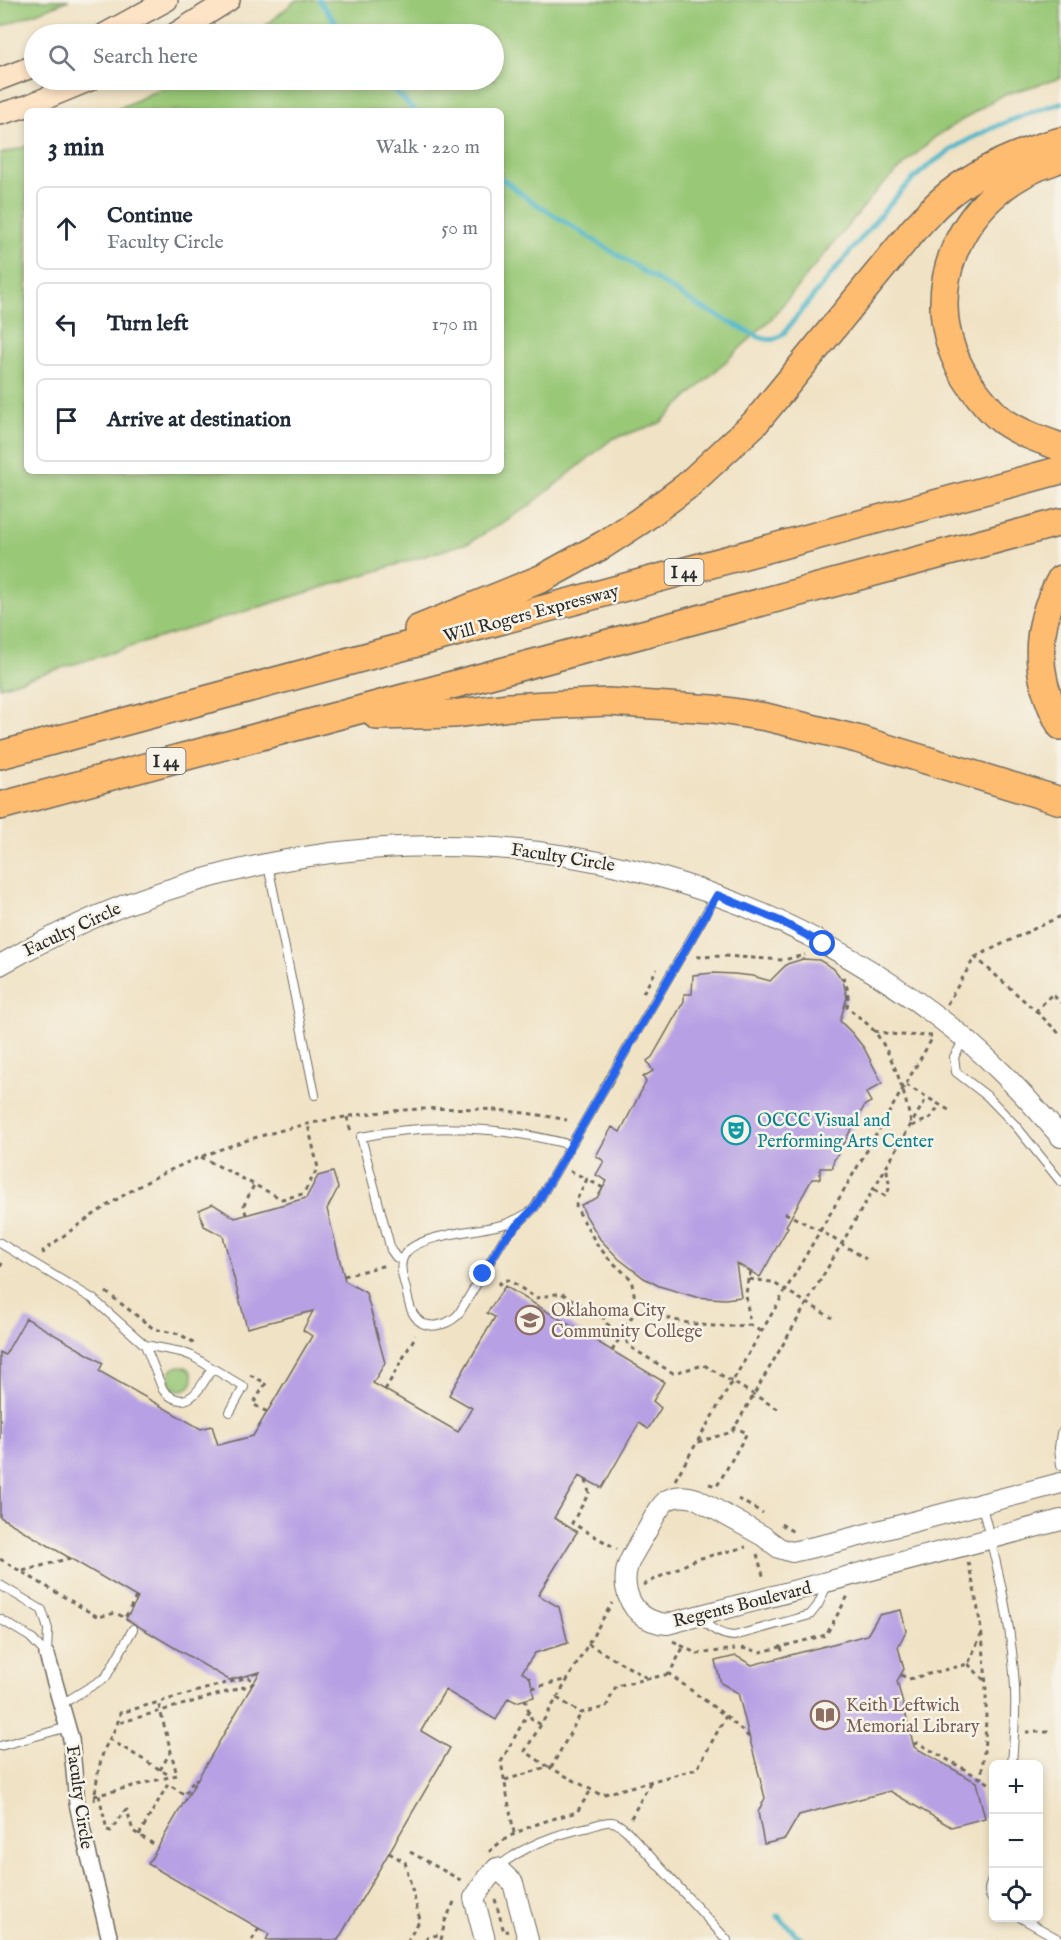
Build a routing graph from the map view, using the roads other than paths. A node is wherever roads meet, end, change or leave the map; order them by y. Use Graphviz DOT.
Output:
graph roads {
  1 [pos="167,0"];
  2 [pos="229,0"];
  3 [pos="123,24"];
  4 [pos="190,24"];
  5 [pos="24,70"];
  6 [pos="0,79"];
  7 [pos="66,90"];
  8 [pos="0,114"];
  9 [pos="1061,141"];
  10 [pos="1061,159"];
  11 [pos="1061,447"];
  12 [pos="1061,470"];
  13 [pos="1061,522"];
  14 [pos="1061,579"];
  15 [pos="307,674"];
  16 [pos="333,717"];
  17 [pos="1061,726"];
  18 [pos="0,755"];
  19 [pos="1061,801"];
  20 [pos="0,806"];
  21 [pos="268,863"];
  22 [pos="717,895"];
  23 [pos="0,965"];
  24 [pos="965,1039"];
  25 [pos="315,1095"];
  26 [pos="1061,1137"];
  27 [pos="571,1145"];
  28 [pos="1061,1182"];
  29 [pos="530,1212"];
  30 [pos="0,1243"];
  31 [pos="402,1260"];
  32 [pos="145,1346"];
  33 [pos="212,1368"];
  34 [pos="230,1412"];
  35 [pos="1061,1433"];
  36 [pos="1061,1466"];
  37 [pos="1061,1483"];
  38 [pos="982,1504"];
  39 [pos="1061,1520"];
  40 [pos="990,1538"];
  41 [pos="829,1581"];
  42 [pos="0,1585"];
  43 [pos="696,1616"];
  44 [pos="0,1619"];
  45 [pos="133,1629"];
  46 [pos="47,1655"];
  47 [pos="62,1704"];
  48 [pos="68,1727"];
  49 [pos="0,1746"];
  50 [pos="1012,1760"];
  51 [pos="497,1868"];
  52 [pos="1029,1922"];
  53 [pos="520,1935"];
  54 [pos="110,1940"];
  55 [pos="485,1940"];
  56 [pos="727,1940"];
  57 [pos="1060,1940"];
  1 -- 3 [label="main road"];
  2 -- 4 [label="main road"];
  5 -- 6 [label="main road"];
  7 -- 8 [label="main road"];
  9 -- 15 [label="highway"];
  10 -- 11 [label="highway"];
  12 -- 15 [label="highway, Will Rogers Expressway / I 44"];
  13 -- 16 [label="highway, I 44"];
  14 -- 17 [label="highway"];
  15 -- 18 [label="highway, Will Rogers Expressway / I 44"];
  16 -- 19 [label="highway"];
  16 -- 20 [label="highway, I 44"];
  21 -- 22 [label="street, Faculty Circle"];
  21 -- 23 [label="street, Faculty Circle"];
  21 -- 25 [label="lane"];
  22 -- 24 [label="street, Faculty Circle"];
  22 -- 27 [label="lane"];
  24 -- 26 [label="street, Faculty Circle"];
  24 -- 28 [label="lane"];
  27 -- 29 [label="lane"];
  27 -- 31 [label="lane"];
  29 -- 31 [label="lane"];
  29 -- 31 [label="lane"];
  30 -- 32 [label="lane"];
  32 -- 33 [label="lane"];
  32 -- 33 [label="lane"];
  33 -- 34 [label="lane"];
  35 -- 36 [label="lane"];
  37 -- 38 [label="street, Regents Boulevard"];
  38 -- 40 [label="lane"];
  38 -- 43 [label="street, Regents Boulevard"];
  39 -- 40 [label="street, Regents Boulevard"];
  40 -- 41 [label="street, Regents Boulevard"];
  40 -- 50 [label="lane"];
  41 -- 43 [label="street, Regents Boulevard"];
  41 -- 43 [label="lane"];
  42 -- 46 [label="lane, Faculty Circle"];
  44 -- 46 [label="lane, Faculty Circle"];
  45 -- 47 [label="lane"];
  46 -- 47 [label="street, Faculty Circle"];
  47 -- 48 [label="street, Faculty Circle"];
  48 -- 49 [label="lane"];
  48 -- 54 [label="street, Faculty Circle"];
  51 -- 53 [label="street"];
  51 -- 55 [label="street"];
  51 -- 56 [label="lane"];
  52 -- 57 [label="lane"];
}
